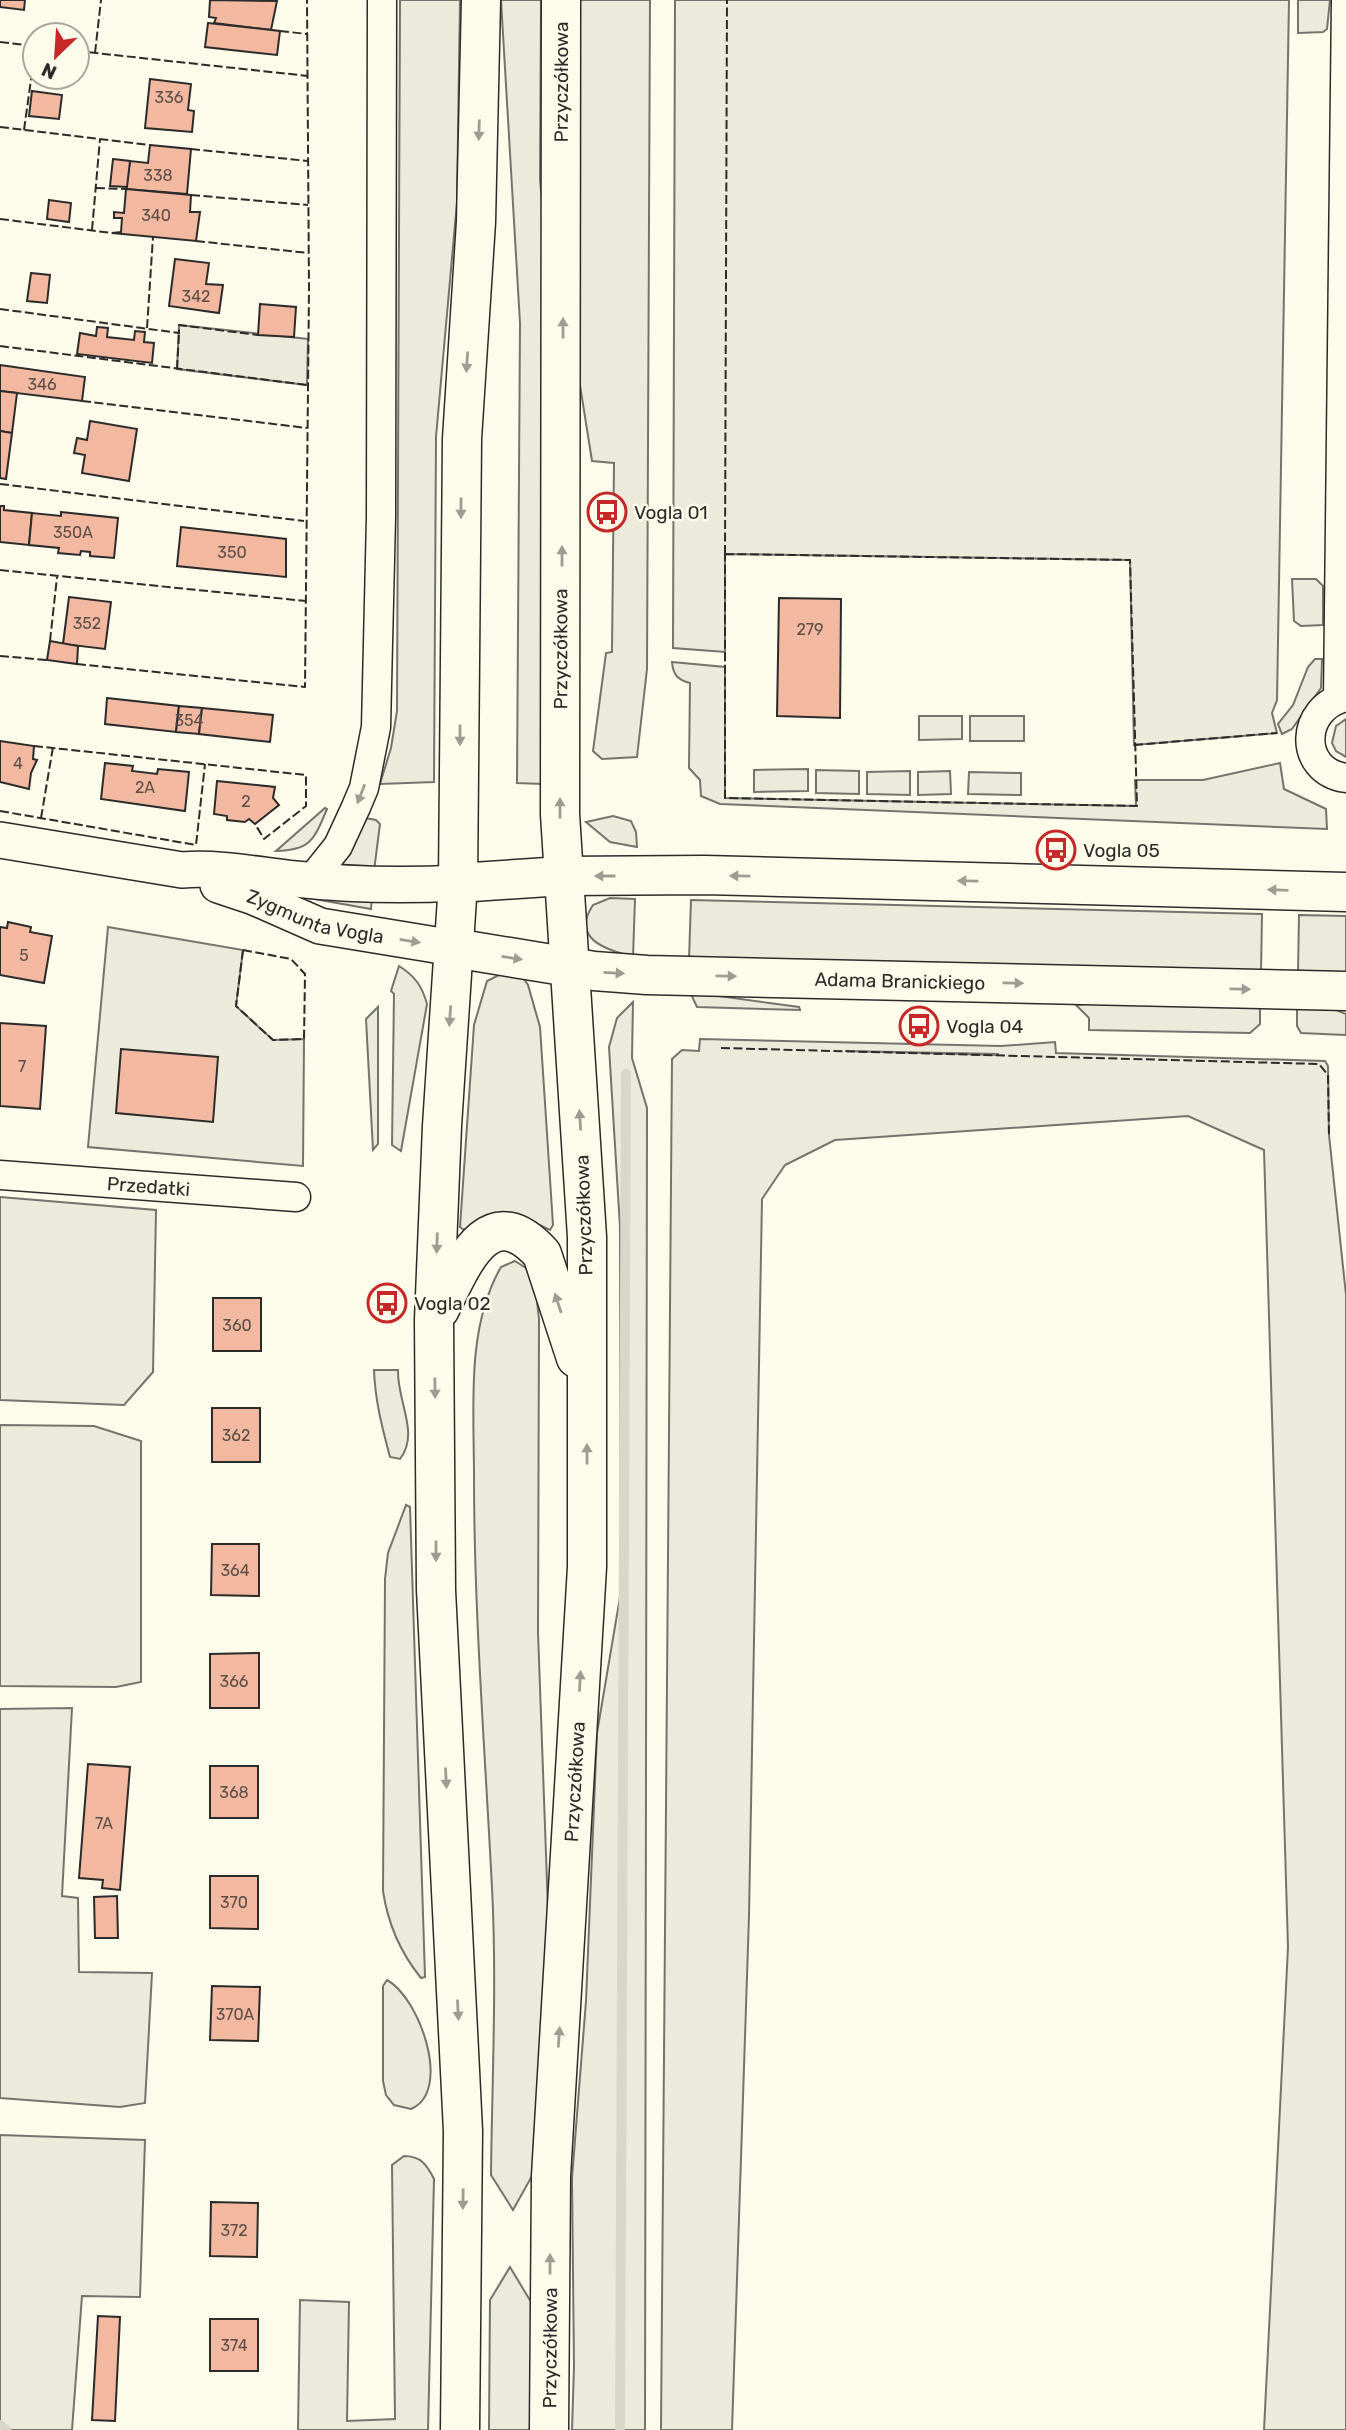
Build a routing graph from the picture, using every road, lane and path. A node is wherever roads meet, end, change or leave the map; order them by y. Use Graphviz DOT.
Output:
graph roads {
  1 [pos="382,0"];
  2 [pos="481,0"];
  3 [pos="561,0"];
  4 [pos="1346,0"];
  5 [pos="1342,698"];
  6 [pos="1346,778"];
  7 [pos="0,839"];
  8 [pos="182,870"];
  9 [pos="563,876"];
  10 [pos="310,881"];
  11 [pos="458,883"];
  12 [pos="1346,892"];
  13 [pos="454,948"];
  14 [pos="569,967"];
  15 [pos="1346,990"];
  16 [pos="0,1175"];
  17 [pos="296,1197"];
  18 [pos="434,1320"];
  19 [pos="587,1392"];
  20 [pos="460,2430"];
  21 [pos="549,2430"];
  1 -- 10 [label="street, one-way"];
  2 -- 11 [label="main road, one-way"];
  9 -- 3 [label="main road, Przyczółkowa, one-way"];
  4 -- 5 [label="street"];
  5 -- 6 [label="street"];
  7 -- 8 [label="street, Zygmunta Vogla"];
  8 -- 10 [label="street, Zygmunta Vogla"];
  8 -- 13 [label="street, Zygmunta Vogla, one-way"];
  9 -- 11 [label="main road"];
  12 -- 9 [label="main road, one-way"];
  9 -- 14 [label="main road, Przyczółkowa"];
  10 -- 11 [label="street, Zygmunta Vogla"];
  11 -- 13 [label="main road"];
  13 -- 14 [label="main road, Adama Branickiego, one-way"];
  13 -- 18 [label="main road, one-way"];
  14 -- 15 [label="main road, Adama Branickiego, one-way"];
  19 -- 14 [label="main road, Przyczółkowa, one-way"];
  16 -- 17 [label="street, Przedatki"];
  19 -- 18 [label="main road, one-way"];
  18 -- 20 [label="main road, one-way"];
  21 -- 19 [label="main road, Przyczółkowa, one-way"];
}
